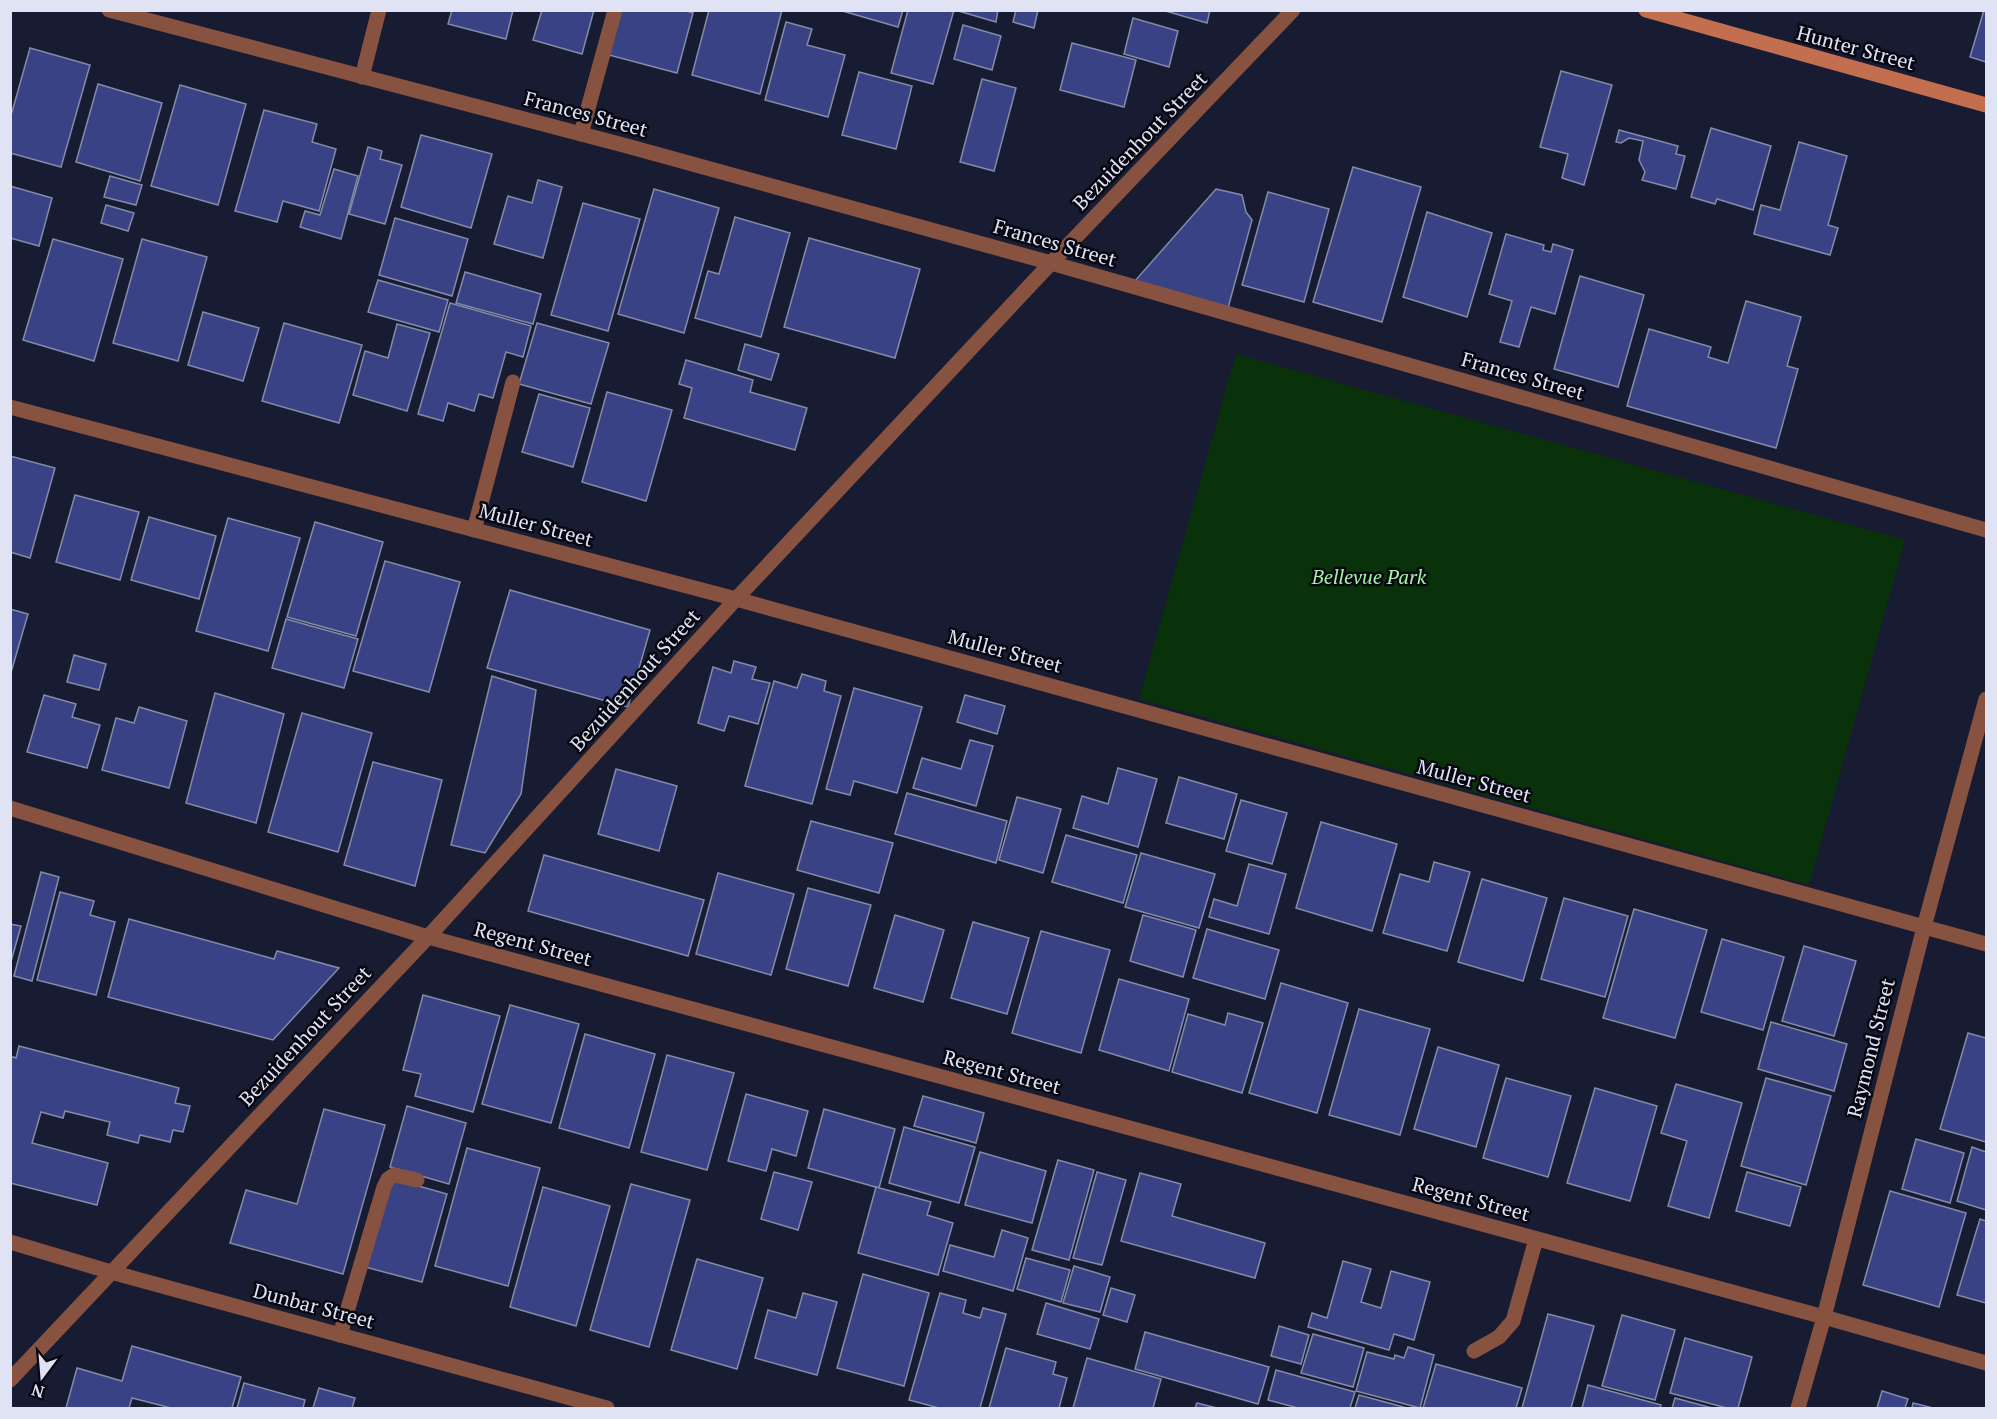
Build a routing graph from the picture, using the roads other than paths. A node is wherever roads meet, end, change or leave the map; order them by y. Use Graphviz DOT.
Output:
graph roads {
  1 [pos="109,10"];
  2 [pos="379,10"];
  3 [pos="615,10"];
  4 [pos="1293,10"];
  5 [pos="1646,10"];
  6 [pos="362,77"];
  7 [pos="1986,105"];
  8 [pos="581,134"];
  9 [pos="1051,264"];
  10 [pos="513,382"];
  11 [pos="10,407"];
  12 [pos="474,530"];
  13 [pos="1986,530"];
  14 [pos="736,599"];
  15 [pos="1986,699"];
  16 [pos="10,808"];
  17 [pos="1924,927"];
  18 [pos="428,938"];
  19 [pos="1986,944"];
  20 [pos="417,1180"];
  21 [pos="1536,1239"];
  22 [pos="10,1242"];
  23 [pos="111,1272"];
  24 [pos="1824,1317"];
  25 [pos="340,1335"];
  26 [pos="1474,1351"];
  27 [pos="1986,1363"];
  28 [pos="10,1380"];
  29 [pos="607,1408"];
  30 [pos="1798,1408"];
  1 -- 6 [label="street, Frances Street"];
  2 -- 6 [label="street"];
  3 -- 8 [label="street"];
  4 -- 9 [label="street, Bezuidenhout Street"];
  5 -- 7 [label="main road, Hunter Street"];
  6 -- 8 [label="street, Frances Street"];
  8 -- 9 [label="street, Frances Street"];
  9 -- 13 [label="street, Frances Street"];
  9 -- 14 [label="street, Bezuidenhout Street"];
  10 -- 12 [label="street"];
  11 -- 12 [label="street, Muller Street"];
  12 -- 14 [label="street, Muller Street"];
  14 -- 17 [label="street, Muller Street"];
  14 -- 18 [label="street, Bezuidenhout Street"];
  15 -- 17 [label="street, Raymond Street"];
  16 -- 18 [label="street, Regent Street"];
  17 -- 19 [label="street, Muller Street"];
  17 -- 24 [label="street, Raymond Street"];
  18 -- 21 [label="street, Regent Street"];
  18 -- 23 [label="street, Bezuidenhout Street"];
  20 -- 25 [label="street"];
  21 -- 24 [label="street, Regent Street"];
  21 -- 26 [label="street"];
  22 -- 23 [label="street, Dunbar Street"];
  23 -- 25 [label="street, Dunbar Street"];
  23 -- 28 [label="street, Bezuidenhout Street"];
  24 -- 27 [label="street, Regent Street"];
  24 -- 30 [label="street, Raymond Street"];
  25 -- 29 [label="street, Dunbar Street"];
}
